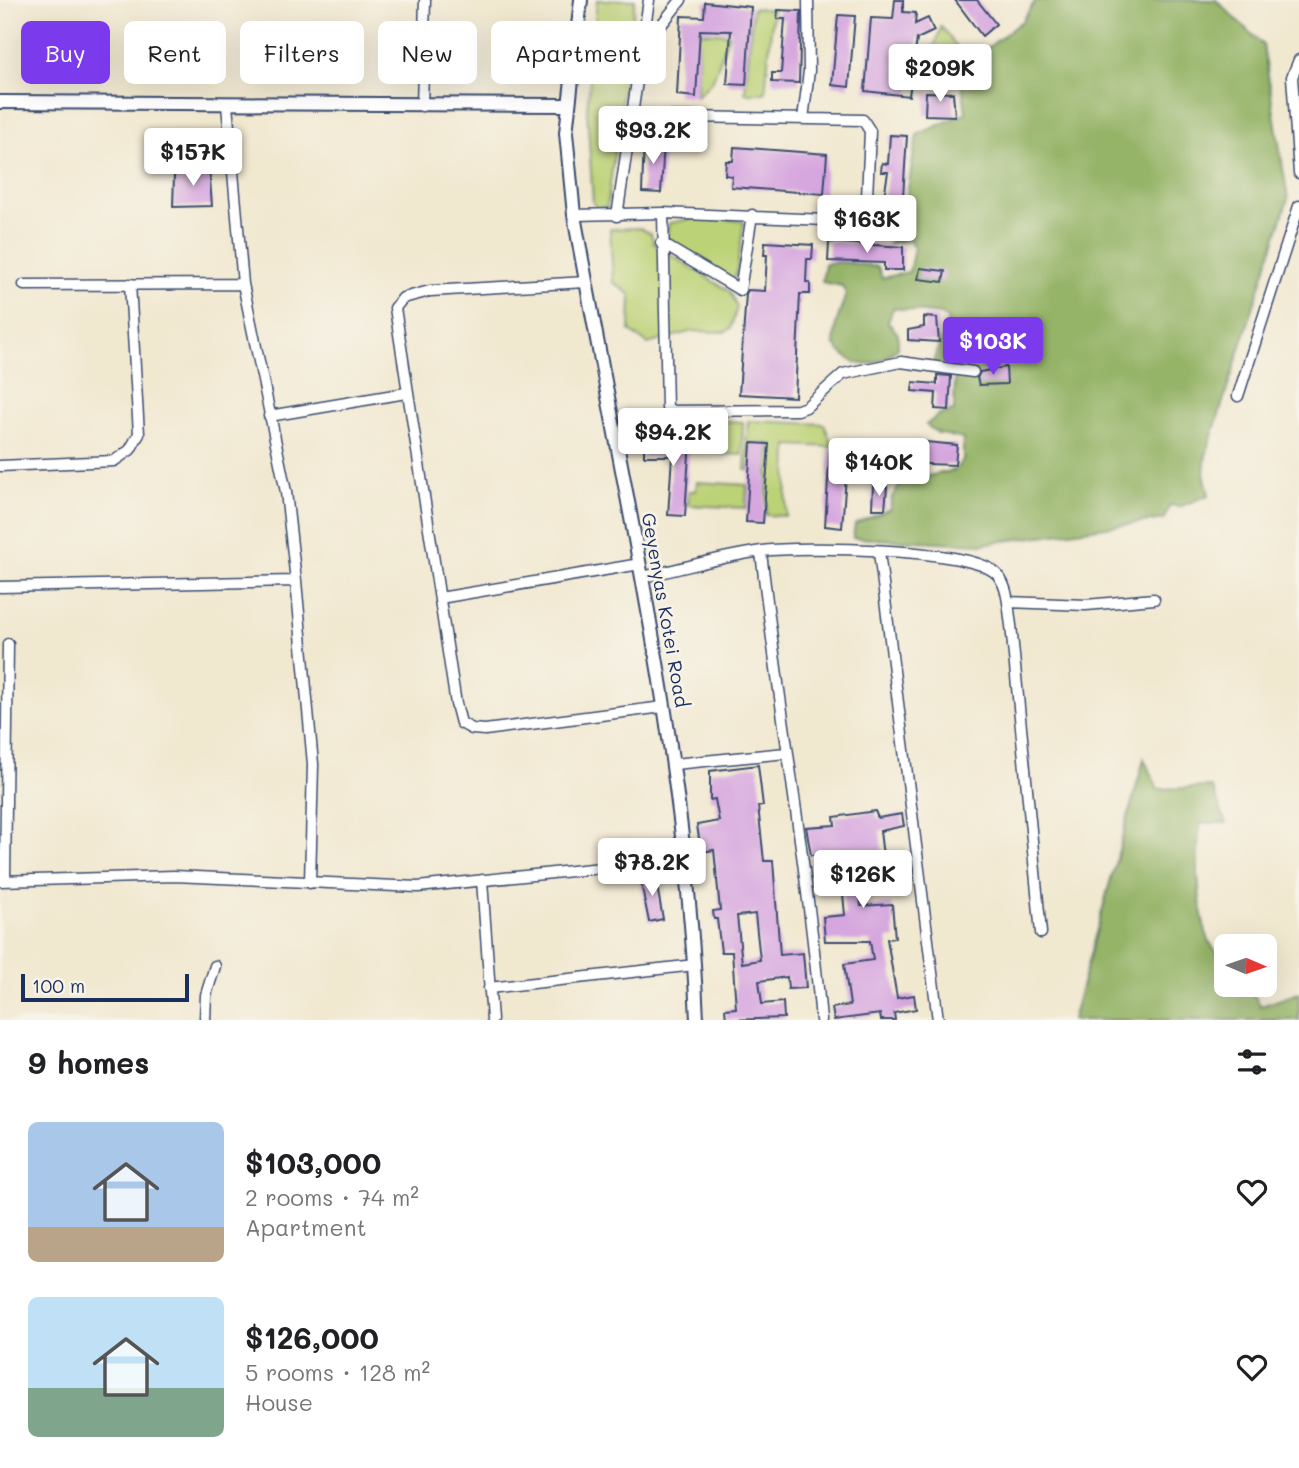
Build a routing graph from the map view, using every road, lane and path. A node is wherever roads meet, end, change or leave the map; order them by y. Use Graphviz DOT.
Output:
graph roads {
  1 [pos="425,0"];
  2 [pos="582,0"];
  3 [pos="649,0"];
  4 [pos="681,0"];
  5 [pos="808,0"];
  6 [pos="645,21"];
  7 [pos="664,21"];
  8 [pos="1299,60"];
  9 [pos="636,84"];
  10 [pos="0,102"];
  11 [pos="227,105"];
  12 [pos="569,105"];
  13 [pos="422,106"];
  14 [pos="631,116"];
  15 [pos="803,118"];
  16 [pos="1299,173"];
  17 [pos="1299,206"];
  18 [pos="663,213"];
  19 [pos="574,215"];
  20 [pos="752,215"];
  21 [pos="617,216"];
  22 [pos="662,243"];
  23 [pos="586,282"];
  24 [pos="130,284"];
  25 [pos="24,285"];
  26 [pos="243,285"];
  27 [pos="972,372"];
  28 [pos="407,393"];
  29 [pos="1238,396"];
  30 [pos="270,416"];
  31 [pos="0,466"];
  32 [pos="761,552"];
  33 [pos="879,552"];
  34 [pos="640,564"];
  35 [pos="642,577"];
  36 [pos="296,581"];
  37 [pos="0,586"];
  38 [pos="440,598"];
  39 [pos="1154,599"];
  40 [pos="1008,602"];
  41 [pos="8,644"];
  42 [pos="663,707"];
  43 [pos="786,753"];
  44 [pos="674,764"];
  45 [pos="687,859"];
  46 [pos="482,880"];
  47 [pos="2,881"];
  48 [pos="310,883"];
  49 [pos="1041,933"];
  50 [pos="695,965"];
  51 [pos="215,966"];
  52 [pos="489,988"];
  53 [pos="205,1020"];
  54 [pos="492,1020"];
  55 [pos="697,1020"];
  56 [pos="821,1020"];
  57 [pos="938,1020"];
  1 -- 13 [label="street"];
  2 -- 12 [label="street, Geyenyas Kotei Road"];
  3 -- 6 [label="street"];
  4 -- 7 [label="street"];
  5 -- 15 [label="street"];
  8 -- 16 [label="street"];
  9 -- 14 [label="street"];
  10 -- 11 [label="street"];
  11 -- 13 [label="street"];
  11 -- 26 [label="street"];
  12 -- 13 [label="street"];
  12 -- 19 [label="street, Geyenyas Kotei Road"];
  14 -- 15 [label="street"];
  14 -- 21 [label="street"];
  15 -- 20 [label="street"];
  17 -- 29 [label="street"];
  18 -- 20 [label="street"];
  18 -- 21 [label="street"];
  18 -- 22 [label="street"];
  19 -- 21 [label="street"];
  19 -- 23 [label="street, Geyenyas Kotei Road"];
  20 -- 22 [label="street"];
  22 -- 27 [label="street"];
  23 -- 28 [label="street"];
  23 -- 34 [label="street, Geyenyas Kotei Road"];
  24 -- 25 [label="street"];
  24 -- 26 [label="street"];
  24 -- 31 [label="street"];
  26 -- 30 [label="street"];
  28 -- 30 [label="street"];
  28 -- 38 [label="street"];
  30 -- 36 [label="street"];
  32 -- 33 [label="street"];
  32 -- 35 [label="street"];
  32 -- 43 [label="street"];
  33 -- 40 [label="street"];
  33 -- 57 [label="street"];
  34 -- 35 [label="street, Geyenyas Kotei Road"];
  34 -- 38 [label="street"];
  35 -- 42 [label="street, Geyenyas Kotei Road"];
  36 -- 37 [label="street"];
  36 -- 48 [label="street"];
  38 -- 42 [label="street"];
  39 -- 40 [label="street"];
  40 -- 49 [label="street"];
  41 -- 47 [label="street"];
  42 -- 44 [label="street, Geyenyas Kotei Road"];
  43 -- 44 [label="street"];
  43 -- 56 [label="street"];
  44 -- 45 [label="street, Geyenyas Kotei Road"];
  45 -- 46 [label="street"];
  45 -- 50 [label="street, Geyenyas Kotei Road"];
  46 -- 48 [label="street"];
  46 -- 52 [label="street"];
  47 -- 48 [label="street"];
  50 -- 52 [label="street"];
  50 -- 55 [label="street, Geyenyas Kotei Road"];
  51 -- 53 [label="street"];
  52 -- 54 [label="street"];
}
